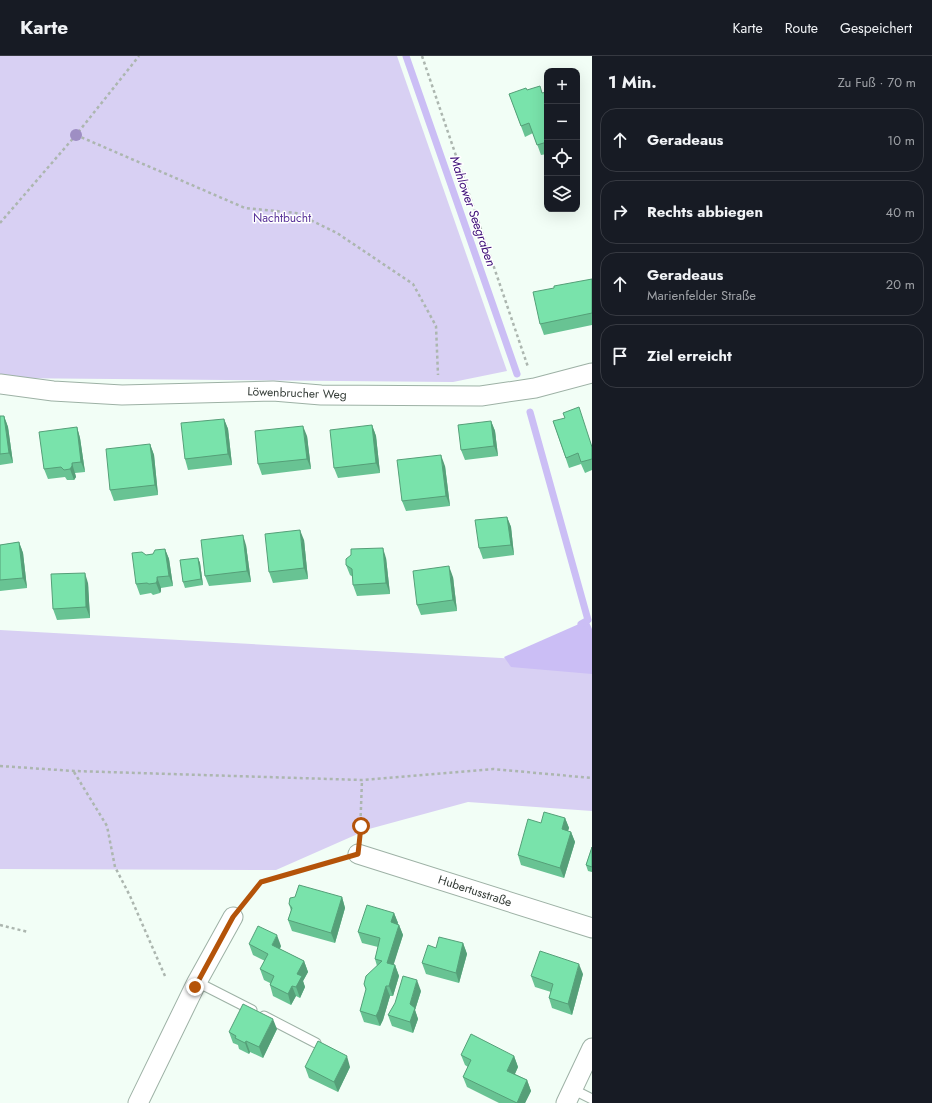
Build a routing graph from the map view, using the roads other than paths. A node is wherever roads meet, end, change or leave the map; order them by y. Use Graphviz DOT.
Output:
graph roads {
  1 [pos="592,373"];
  2 [pos="0,384"];
  3 [pos="358,854"];
  4 [pos="233,917"];
  5 [pos="592,928"];
  6 [pos="197,982"];
  7 [pos="316,1042"];
  8 [pos="592,1048"];
  9 [pos="569,1096"];
  10 [pos="592,1099"];
  11 [pos="138,1103"];
  1 -- 2 [label="street, Löwenbrucher Weg"];
  3 -- 5 [label="street, Hubertusstraße"];
  4 -- 6 [label="street"];
  6 -- 7 [label="lane"];
  6 -- 11 [label="street"];
  8 -- 9 [label="street"];
  9 -- 10 [label="lane"];
}
